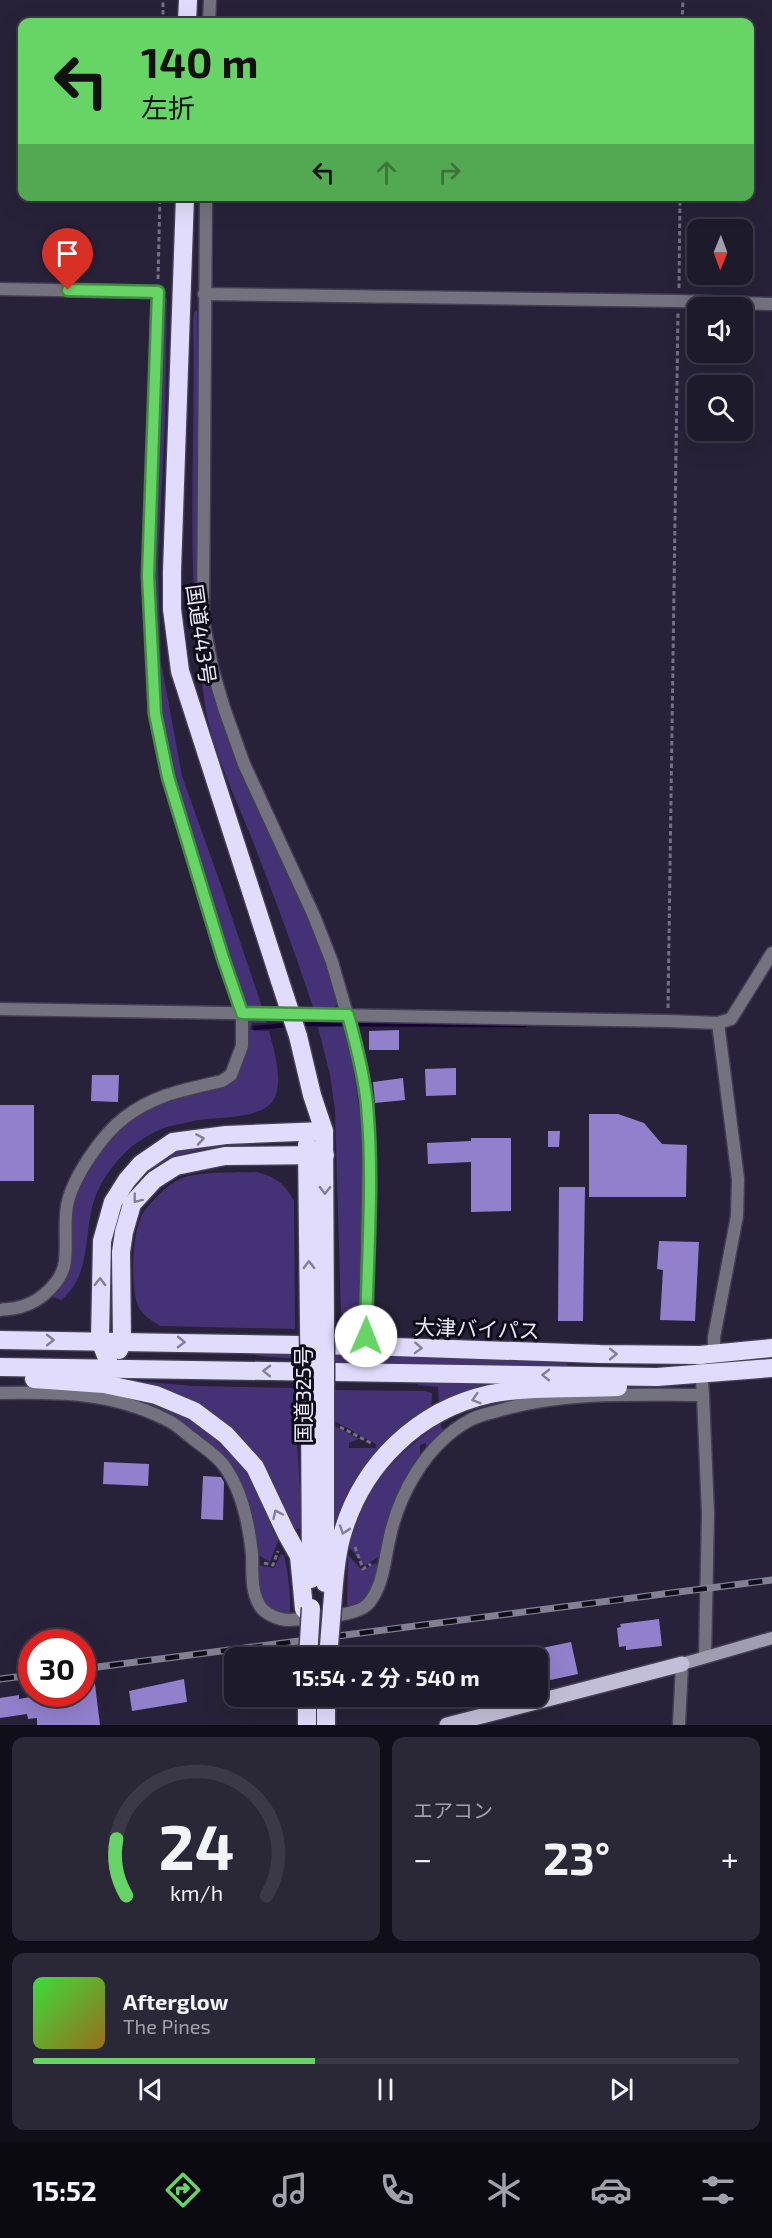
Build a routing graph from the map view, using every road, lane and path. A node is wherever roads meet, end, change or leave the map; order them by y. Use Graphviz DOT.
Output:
graph roads {
  1 [pos="163,0"];
  2 [pos="188,0"];
  3 [pos="210,0"];
  4 [pos="683,0"];
  5 [pos="163,18"];
  6 [pos="187,18"];
  7 [pos="209,18"];
  8 [pos="682,18"];
  9 [pos="160,201"];
  10 [pos="185,201"];
  11 [pos="206,201"];
  12 [pos="680,201"];
  13 [pos="0,289"];
  14 [pos="158,292"];
  15 [pos="204,294"];
  16 [pos="678,301"];
  17 [pos="772,304"];
  18 [pos="772,953"];
  19 [pos="0,1009"];
  20 [pos="242,1013"];
  21 [pos="348,1015"];
  22 [pos="668,1021"];
  23 [pos="718,1023"];
  24 [pos="315,1131"];
  25 [pos="317,1155"];
  26 [pos="0,1310"];
  27 [pos="0,1340"];
  28 [pos="100,1340"];
  29 [pos="122,1341"];
  30 [pos="365,1346"];
  31 [pos="772,1348"];
  32 [pos="707,1354"];
  33 [pos="0,1367"];
  34 [pos="772,1368"];
  35 [pos="111,1369"];
  36 [pos="701,1374"];
  37 [pos="657,1377"];
  38 [pos="0,1378"];
  39 [pos="0,1393"];
  40 [pos="703,1395"];
  41 [pos="339,1426"];
  42 [pos="373,1444"];
  43 [pos="350,1544"];
  44 [pos="385,1556"];
  45 [pos="318,1608"];
  46 [pos="772,1638"];
  47 [pos="310,1647"];
  48 [pos="325,1647"];
  49 [pos="705,1658"];
  50 [pos="682,1664"];
  51 [pos="307,1707"];
  52 [pos="326,1707"];
  53 [pos="307,1725"];
  54 [pos="326,1725"];
  55 [pos="447,1725"];
  56 [pos="679,1725"];
  1 -- 5 [label="path"];
  2 -- 6 [label="highway"];
  3 -- 7 [label="street"];
  4 -- 8 [label="path"];
  9 -- 14 [label="path"];
  10 -- 24 [label="highway, 国道443号, bridge"];
  11 -- 15 [label="street"];
  12 -- 16 [label="path"];
  13 -- 14 [label="street"];
  14 -- 20 [label="street"];
  15 -- 16 [label="street"];
  15 -- 21 [label="street"];
  16 -- 17 [label="street"];
  16 -- 22 [label="path"];
  18 -- 23 [label="street"];
  19 -- 20 [label="street"];
  20 -- 21 [label="street"];
  20 -- 26 [label="street"];
  21 -- 22 [label="street"];
  21 -- 30 [label="street"];
  22 -- 23 [label="street"];
  23 -- 32 [label="street"];
  24 -- 25 [label="highway, 国道443号"];
  28 -- 24 [label="highway, one-way"];
  25 -- 29 [label="highway, one-way"];
  25 -- 45 [label="highway, 国道325号, bridge"];
  27 -- 28 [label="highway, 大津バイパス, one-way"];
  28 -- 29 [label="highway, 大津バイパス"];
  28 -- 35 [label="highway"];
  29 -- 30 [label="highway, 大津バイパス, one-way"];
  29 -- 35 [label="highway"];
  30 -- 32 [label="highway, 大津バイパス, one-way"];
  31 -- 32 [label="highway, 大津バイパス"];
  32 -- 36 [label="street"];
  33 -- 35 [label="highway"];
  34 -- 36 [label="highway"];
  37 -- 35 [label="highway, one-way"];
  36 -- 37 [label="highway"];
  36 -- 40 [label="street"];
  37 -- 45 [label="highway, one-way"];
  45 -- 38 [label="highway, one-way"];
  39 -- 44 [label="street"];
  40 -- 44 [label="street"];
  40 -- 49 [label="street"];
  41 -- 42 [label="path"];
  43 -- 44 [label="path"];
  45 -- 47 [label="highway, 国道325号, bridge"];
  45 -- 48 [label="highway, 国道325号, bridge"];
  46 -- 49 [label="street"];
  49 -- 50 [label="street"];
  50 -- 55 [label="main road"];
  50 -- 56 [label="street"];
  51 -- 53 [label="highway"];
  52 -- 54 [label="highway"];
}
